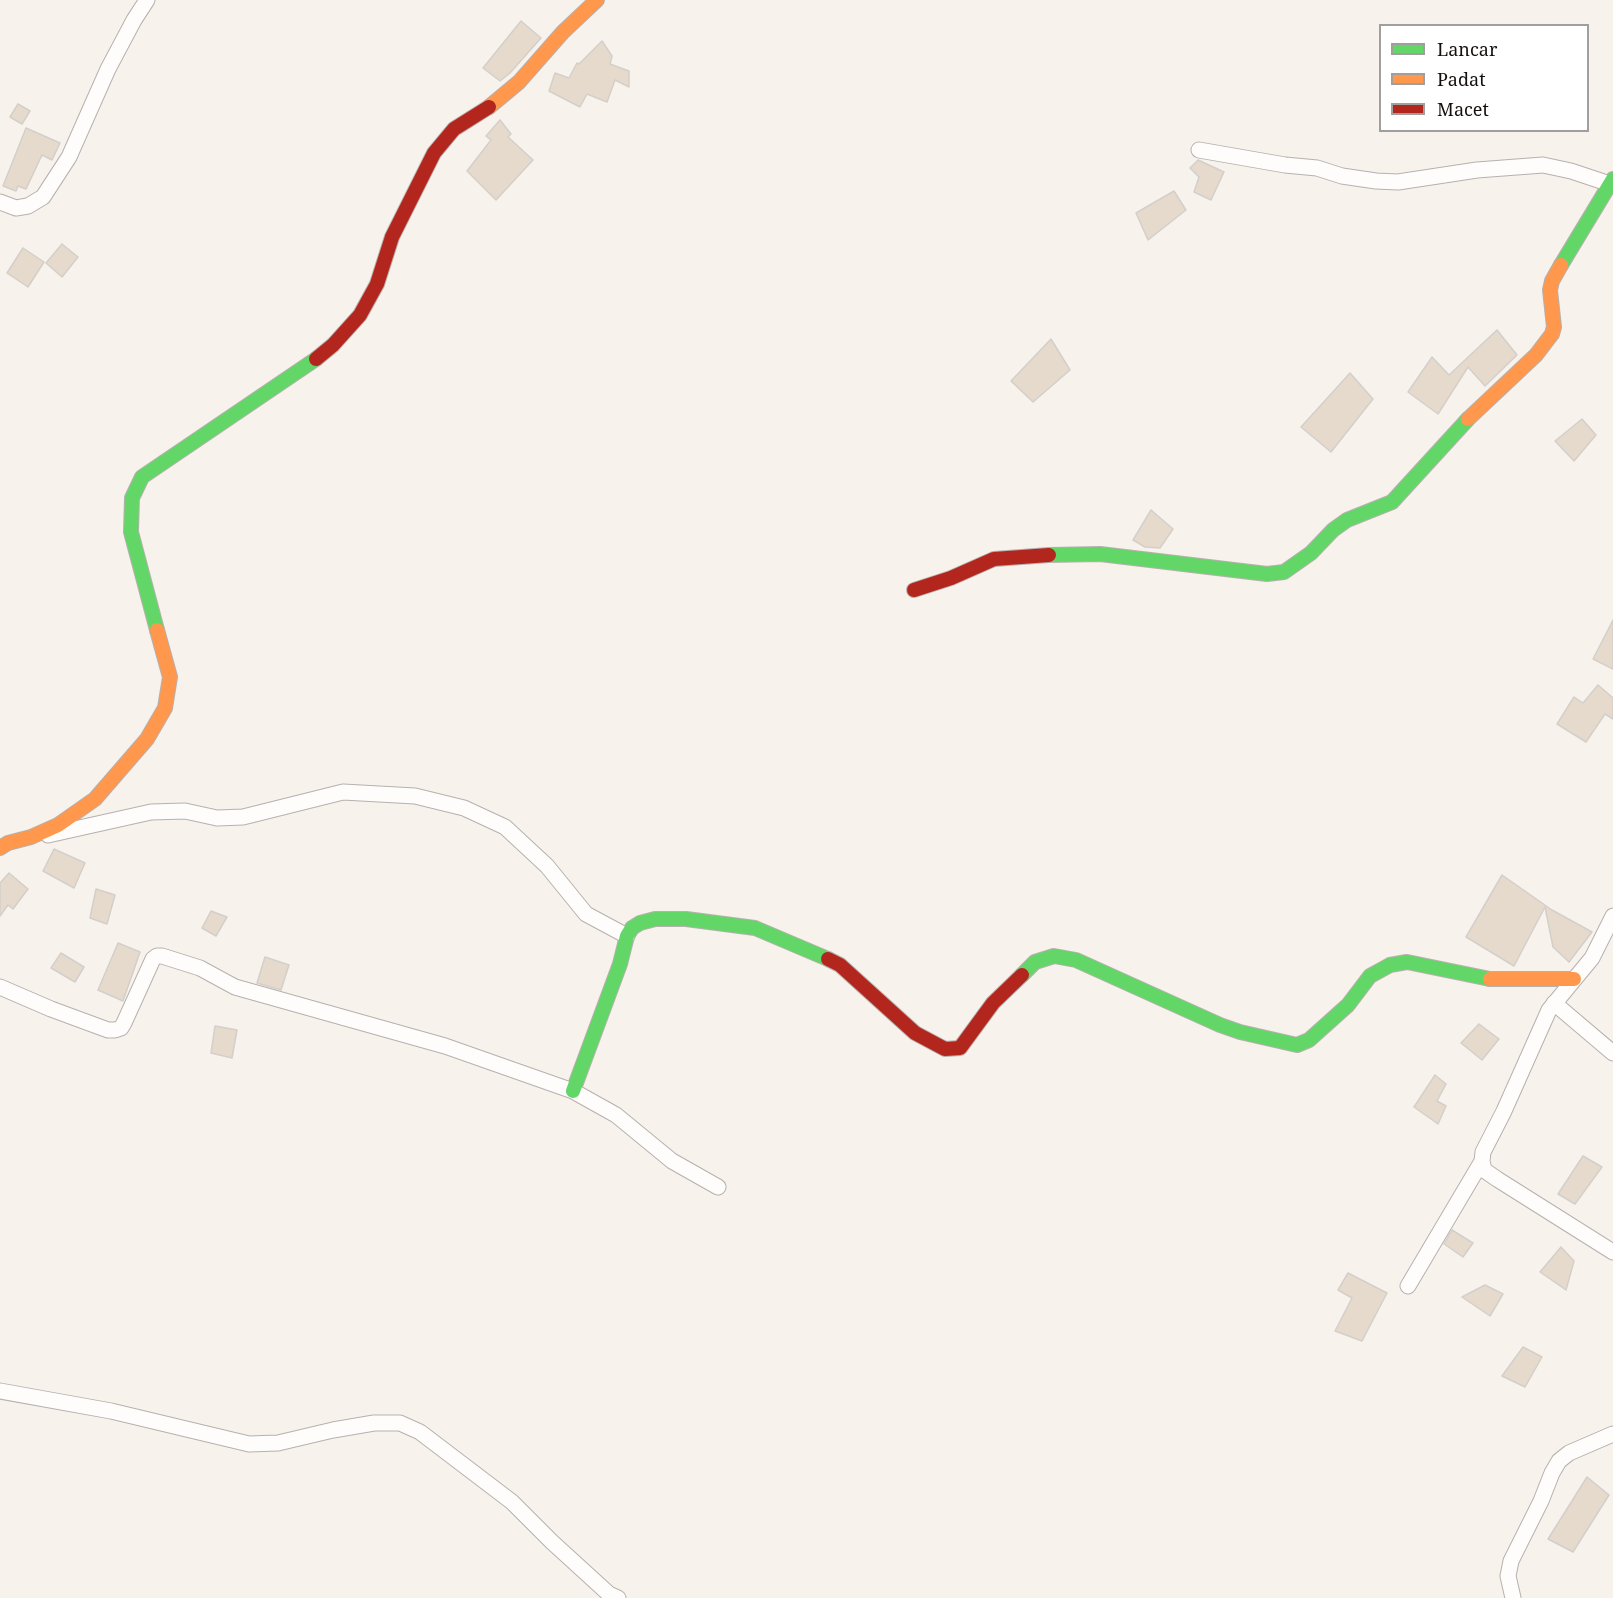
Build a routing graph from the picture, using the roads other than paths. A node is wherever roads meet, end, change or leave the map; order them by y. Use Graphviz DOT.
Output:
graph roads {
  1 [pos="147,0"];
  2 [pos="597,0"];
  3 [pos="1199,150"];
  4 [pos="1611,182"];
  5 [pos="0,202"];
  6 [pos="914,590"];
  7 [pos="31,837"];
  8 [pos="0,848"];
  9 [pos="1613,916"];
  10 [pos="627,936"];
  11 [pos="1574,980"];
  12 [pos="0,987"];
  13 [pos="1554,1003"];
  14 [pos="1613,1053"];
  15 [pos="573,1091"];
  16 [pos="1482,1161"];
  17 [pos="718,1187"];
  18 [pos="1613,1252"];
  19 [pos="1408,1286"];
  20 [pos="0,1390"];
  21 [pos="1613,1434"];
  22 [pos="618,1598"];
  23 [pos="1513,1598"];
  1 -- 5 [label="street"];
  2 -- 7 [label="street"];
  3 -- 4 [label="street"];
  4 -- 6 [label="street"];
  7 -- 8 [label="street"];
  7 -- 10 [label="street"];
  9 -- 11 [label="street"];
  10 -- 11 [label="street"];
  10 -- 15 [label="street"];
  11 -- 13 [label="street"];
  12 -- 15 [label="street"];
  13 -- 14 [label="street"];
  13 -- 16 [label="street"];
  15 -- 17 [label="street"];
  16 -- 18 [label="street"];
  16 -- 19 [label="street"];
  20 -- 22 [label="street"];
  21 -- 23 [label="street"];
}
